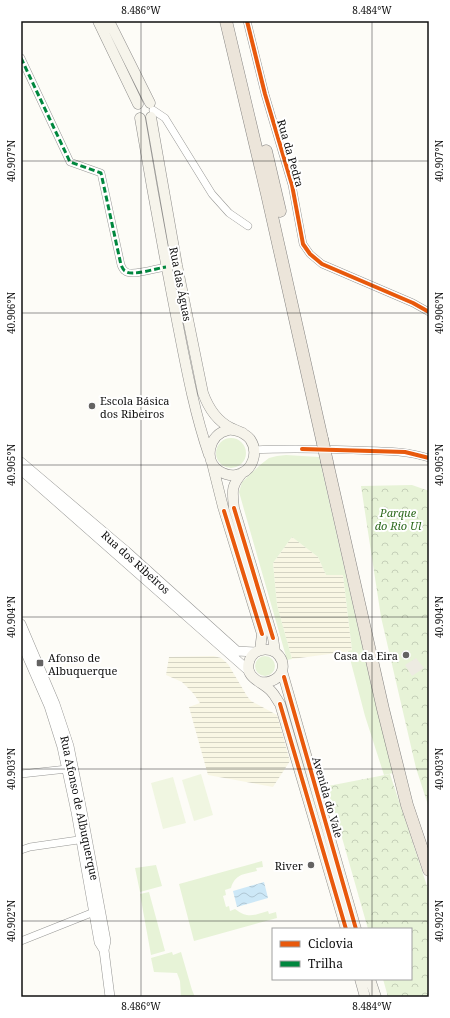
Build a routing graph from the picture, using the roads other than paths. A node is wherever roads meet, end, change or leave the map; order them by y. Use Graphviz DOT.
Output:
graph roads {
  1 [pos="98,21"];
  2 [pos="109,21"];
  3 [pos="226,21"];
  4 [pos="234,21"];
  5 [pos="247,21"];
  6 [pos="21,58"];
  7 [pos="138,104"];
  8 [pos="151,110"];
  9 [pos="140,118"];
  10 [pos="248,226"];
  11 [pos="166,267"];
  12 [pos="429,312"];
  13 [pos="243,433"];
  14 [pos="325,439"];
  15 [pos="254,450"];
  16 [pos="429,458"];
  17 [pos="211,459"];
  18 [pos="330,461"];
  19 [pos="21,462"];
  20 [pos="21,470"];
  21 [pos="243,472"];
  22 [pos="22,628"];
  23 [pos="21,642"];
  24 [pos="257,651"];
  25 [pos="275,652"];
  26 [pos="282,671"];
  27 [pos="249,672"];
  28 [pos="260,682"];
  29 [pos="67,769"];
  30 [pos="21,774"];
  31 [pos="84,839"];
  32 [pos="21,850"];
  33 [pos="429,850"];
  34 [pos="429,870"];
  35 [pos="94,912"];
  36 [pos="346,928"];
  37 [pos="356,928"];
  38 [pos="21,941"];
  39 [pos="104,950"];
  40 [pos="360,980"];
  41 [pos="370,980"];
  42 [pos="110,997"];
  43 [pos="366,997"];
  44 [pos="376,997"];
  1 -- 7 [label="main road, Rua das Águas"];
  2 -- 8 [label="main road, Rua das Águas"];
  3 -- 14 [label="highway"];
  4 -- 14 [label="highway"];
  5 -- 12 [label="street, Rua da Pedra"];
  6 -- 11 [label="street, Rua das Águas"];
  7 -- 8 [label="main road"];
  7 -- 9 [label="main road, Rua das Águas"];
  8 -- 9 [label="main road"];
  8 -- 10 [label="street, Rua das Águas"];
  8 -- 13 [label="main road, Rua das Águas"];
  9 -- 11 [label="main road, Rua das Águas"];
  11 -- 17 [label="main road, Rua das Águas"];
  13 -- 15 [label="main road"];
  13 -- 17 [label="main road"];
  14 -- 18 [label="highway, bridge"];
  15 -- 16 [label="street"];
  15 -- 21 [label="main road, Avenida do Vale"];
  17 -- 21 [label="main road"];
  17 -- 24 [label="main road"];
  18 -- 33 [label="highway"];
  18 -- 34 [label="highway"];
  19 -- 24 [label="street, Rua dos Ribeiros"];
  20 -- 27 [label="street, Rua dos Ribeiros"];
  21 -- 25 [label="main road, Avenida do Vale"];
  22 -- 31 [label="street, Rua Afonso de Albuquerque"];
  23 -- 29 [label="street, Rua Afonso de Albuquerque"];
  24 -- 25 [label="main road"];
  24 -- 27 [label="main road"];
  25 -- 26 [label="main road, Avenida do Vale"];
  26 -- 28 [label="main road"];
  26 -- 37 [label="main road, Avenida do Vale"];
  27 -- 28 [label="main road, Avenida do Vale"];
  28 -- 36 [label="main road, Avenida do Vale"];
  29 -- 30 [label="street"];
  29 -- 31 [label="street, Rua Afonso de Albuquerque"];
  31 -- 32 [label="street"];
  31 -- 35 [label="street, Rua Afonso de Albuquerque"];
  31 -- 39 [label="street, Rua Afonso de Albuquerque"];
  35 -- 38 [label="street"];
  35 -- 39 [label="street, Rua Afonso de Albuquerque"];
  39 -- 42 [label="street, Rua Afonso de Albuquerque"];
  40 -- 43 [label="main road"];
  41 -- 44 [label="main road"];
}
